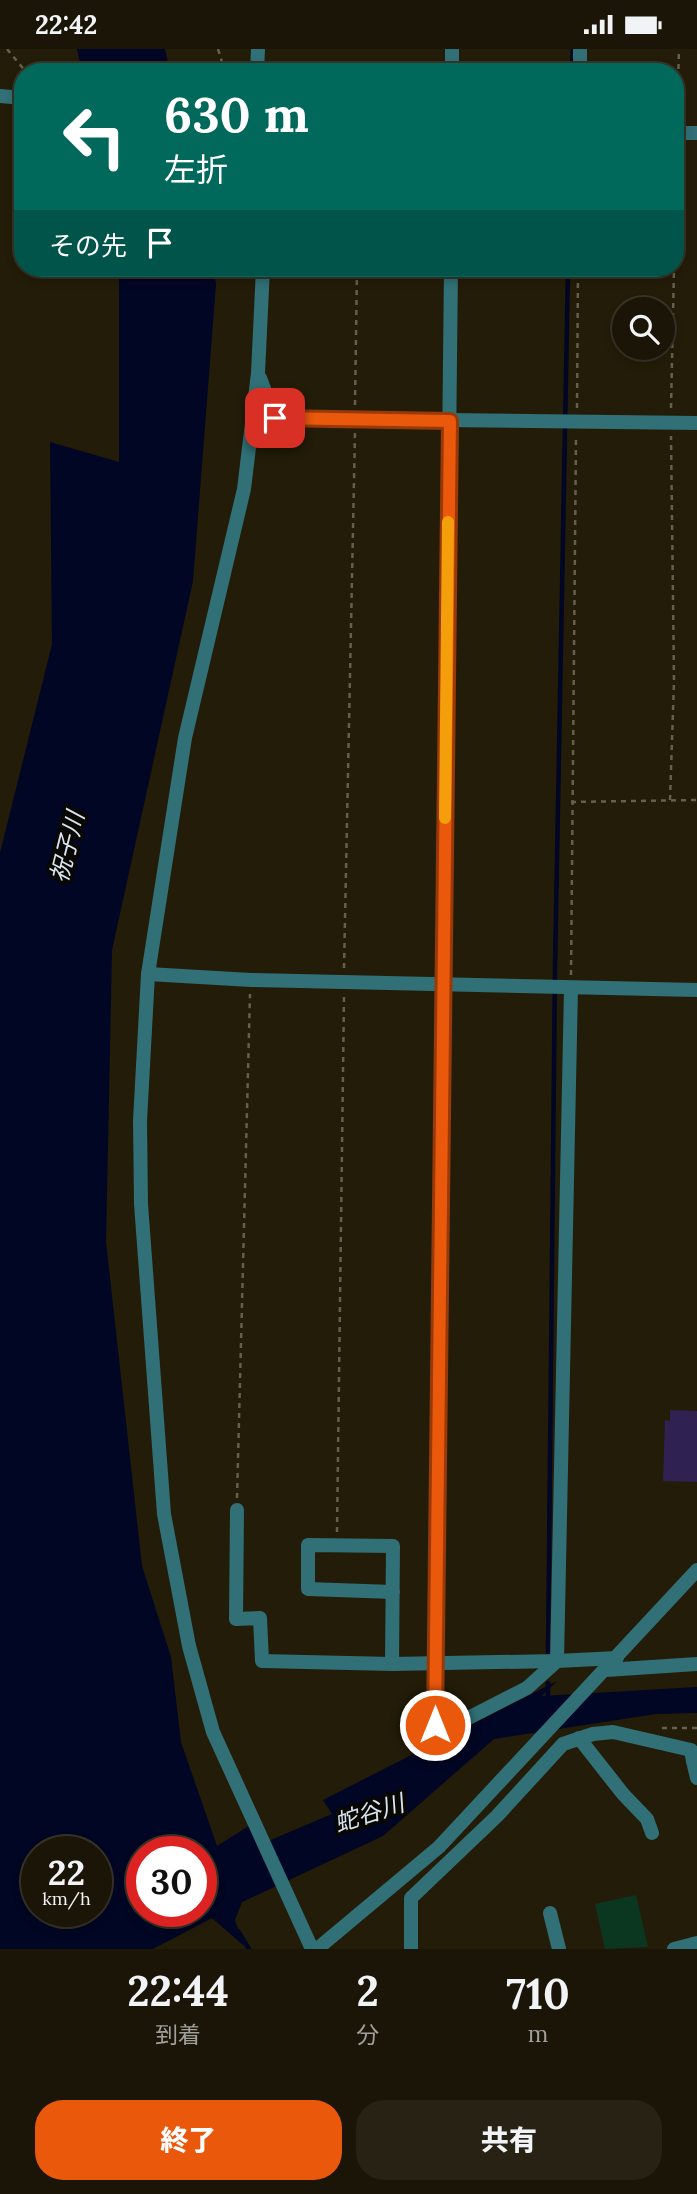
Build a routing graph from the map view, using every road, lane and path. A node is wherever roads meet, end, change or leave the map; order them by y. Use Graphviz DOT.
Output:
graph roads {
  1 [pos="7,49"];
  2 [pos="19,63"];
  3 [pos="263,277"];
  4 [pos="357,277"];
  5 [pos="451,277"];
  6 [pos="578,277"];
  7 [pos="674,277"];
  8 [pos="258,373"];
  9 [pos="355,418"];
  10 [pos="450,421"];
  11 [pos="574,421"];
  12 [pos="671,423"];
  13 [pos="697,423"];
  14 [pos="670,800"];
  15 [pos="697,800"];
  16 [pos="571,802"];
  17 [pos="148,974"];
  18 [pos="251,980"];
  19 [pos="344,982"];
  20 [pos="443,982"];
  21 [pos="568,987"];
  22 [pos="697,990"];
  23 [pos="237,1510"];
  24 [pos="337,1545"];
  25 [pos="697,1570"];
  26 [pos="697,1581"];
  27 [pos="676,1589"];
  28 [pos="393,1592"];
  29 [pos="617,1658"];
  30 [pos="557,1661"];
  31 [pos="392,1664"];
  32 [pos="435,1664"];
  33 [pos="697,1664"];
  34 [pos="606,1670"];
  35 [pos="579,1738"];
  36 [pos="695,1761"];
  37 [pos="697,1778"];
  38 [pos="481,1801"];
  39 [pos="498,1817"];
  40 [pos="652,1833"];
  41 [pos="550,1913"];
  42 [pos="697,1943"];
  43 [pos="314,1949"];
  44 [pos="411,1949"];
  45 [pos="559,1949"];
  46 [pos="674,1949"];
  1 -- 2 [label="path"];
  3 -- 8 [label="street"];
  4 -- 9 [label="path"];
  5 -- 10 [label="street"];
  6 -- 11 [label="path"];
  7 -- 12 [label="path"];
  8 -- 9 [label="street"];
  8 -- 17 [label="street"];
  9 -- 10 [label="street"];
  9 -- 19 [label="path"];
  10 -- 11 [label="street"];
  10 -- 20 [label="street"];
  11 -- 12 [label="street"];
  11 -- 16 [label="path"];
  12 -- 13 [label="street"];
  12 -- 14 [label="path"];
  14 -- 15 [label="path"];
  14 -- 16 [label="path"];
  16 -- 21 [label="path"];
  17 -- 18 [label="street"];
  17 -- 43 [label="street"];
  18 -- 19 [label="street"];
  18 -- 23 [label="path"];
  19 -- 20 [label="street"];
  19 -- 24 [label="path"];
  20 -- 21 [label="street"];
  20 -- 32 [label="street"];
  21 -- 22 [label="street"];
  21 -- 30 [label="street"];
  23 -- 31 [label="street"];
  24 -- 28 [label="street"];
  24 -- 28 [label="street"];
  25 -- 27 [label="street"];
  26 -- 27 [label="street"];
  27 -- 29 [label="street"];
  28 -- 31 [label="street"];
  29 -- 30 [label="street"];
  29 -- 34 [label="street"];
  30 -- 32 [label="street"];
  30 -- 32 [label="street"];
  31 -- 32 [label="street"];
  33 -- 34 [label="street"];
  34 -- 38 [label="street"];
  35 -- 36 [label="street"];
  35 -- 39 [label="street"];
  35 -- 40 [label="street"];
  36 -- 37 [label="street"];
  38 -- 39 [label="street"];
  38 -- 43 [label="street"];
  39 -- 44 [label="street"];
  41 -- 45 [label="street"];
  42 -- 46 [label="street"];
}
